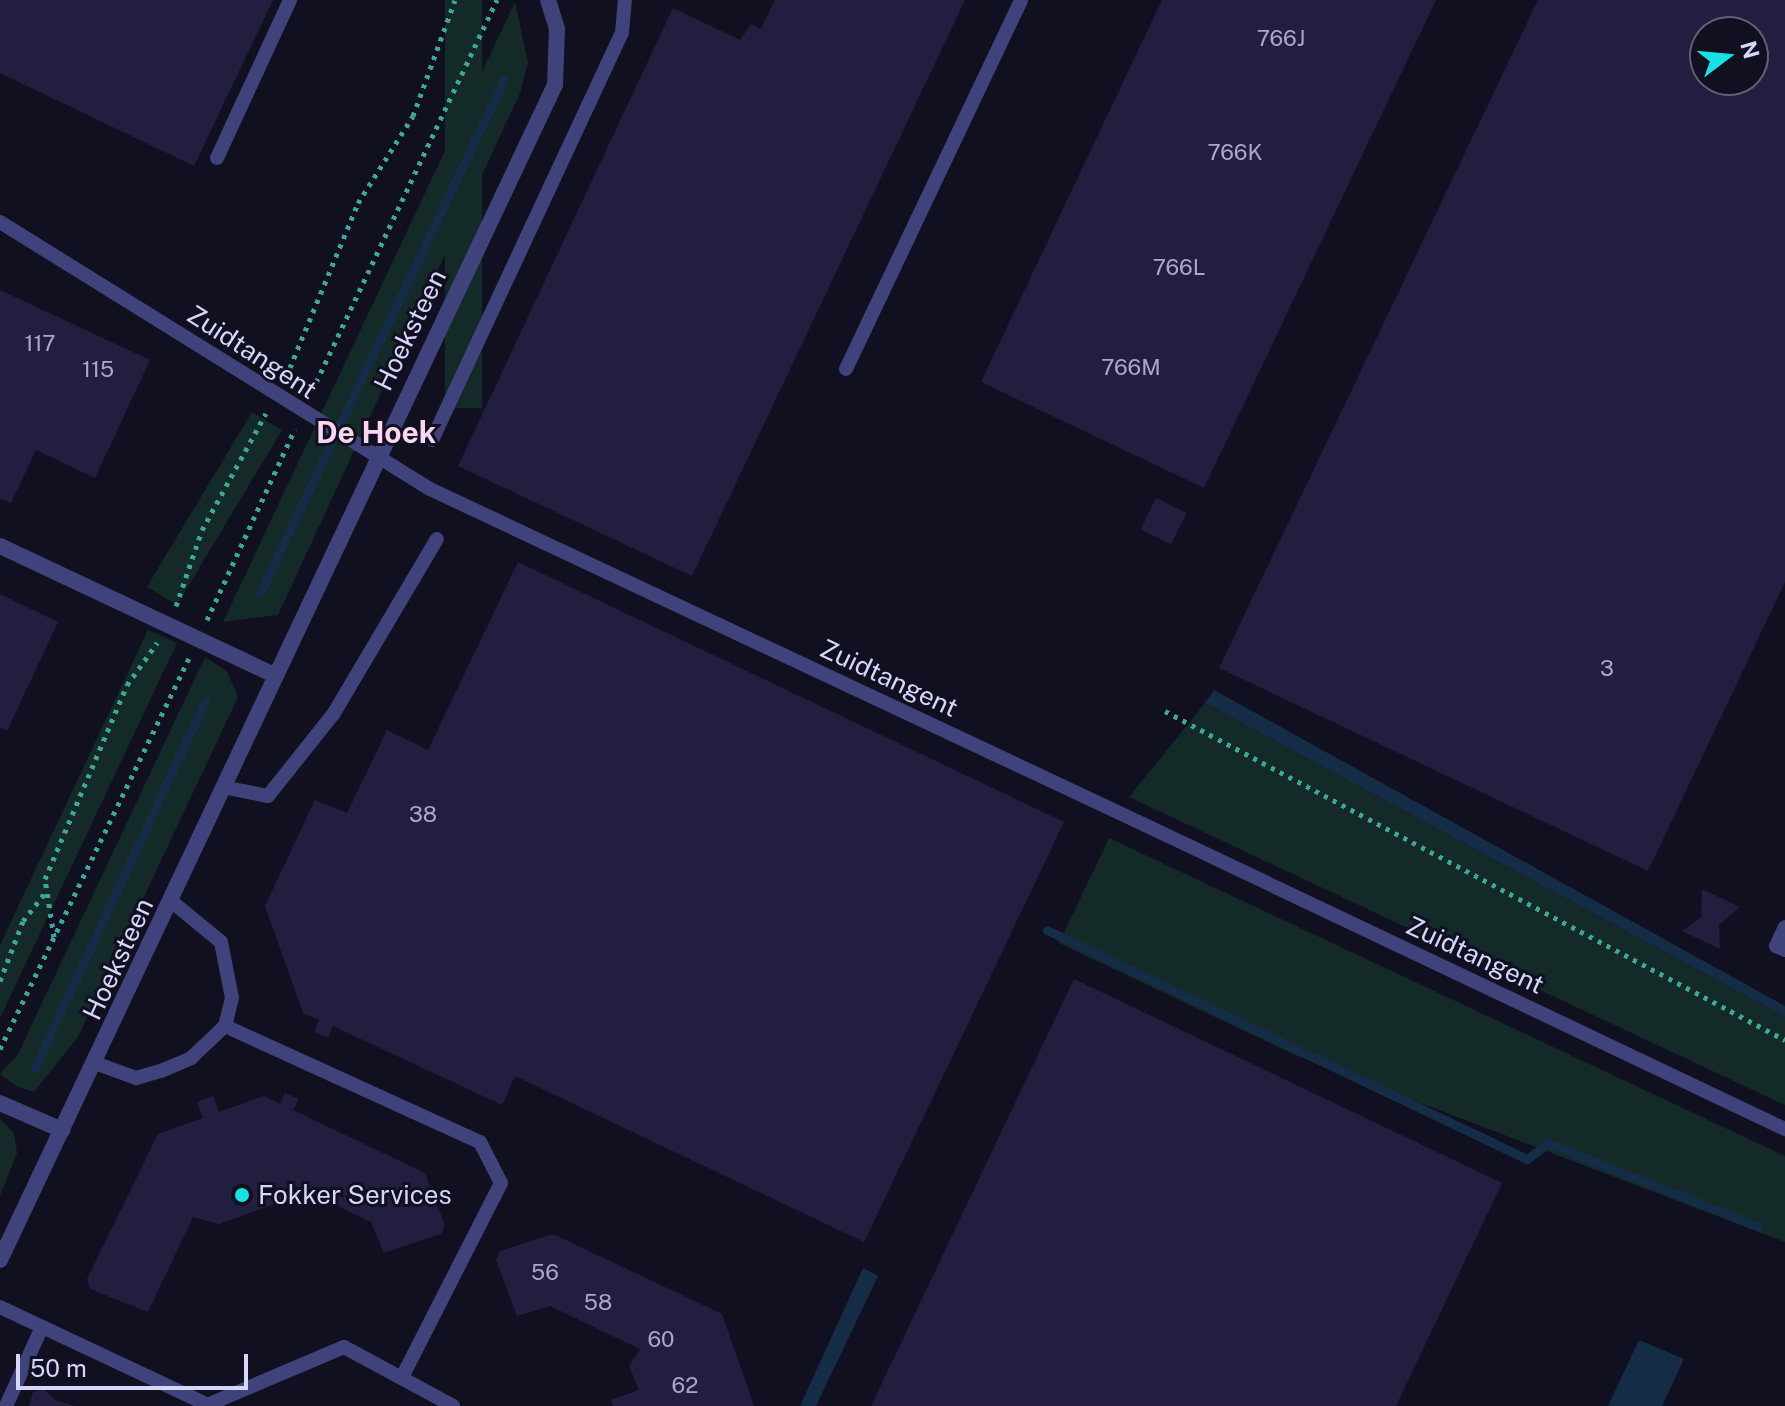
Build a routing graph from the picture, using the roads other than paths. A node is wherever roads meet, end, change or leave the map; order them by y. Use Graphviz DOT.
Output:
graph roads {
  1 [pos="290,0"];
  2 [pos="548,0"];
  3 [pos="625,0"];
  4 [pos="1021,0"];
  5 [pos="217,158"];
  6 [pos="0,222"];
  7 [pos="846,369"];
  8 [pos="432,440"];
  9 [pos="437,539"];
  10 [pos="0,546"];
  11 [pos="274,675"];
  12 [pos="223,787"];
  13 [pos="171,901"];
  14 [pos="1785,927"];
  15 [pos="1785,950"];
  16 [pos="225,1026"];
  17 [pos="95,1063"];
  18 [pos="0,1103"];
  19 [pos="1785,1129"];
  20 [pos="62,1130"];
  21 [pos="0,1260"];
  22 [pos="0,1307"];
  23 [pos="42,1327"];
  24 [pos="402,1377"];
  25 [pos="206,1405"];
  26 [pos="6,1406"];
  27 [pos="453,1406"];
  1 -- 5 [label="lane"];
  2 -- 11 [label="street, Hoeksteen"];
  3 -- 8 [label="lane"];
  4 -- 7 [label="lane"];
  6 -- 19 [label="lane, Zuidtangent, bridge"];
  9 -- 12 [label="lane"];
  10 -- 11 [label="street"];
  11 -- 12 [label="street, Hoeksteen"];
  12 -- 13 [label="street, Hoeksteen"];
  13 -- 16 [label="lane"];
  13 -- 17 [label="street, Hoeksteen"];
  14 -- 15 [label="lane"];
  16 -- 17 [label="lane"];
  16 -- 24 [label="lane"];
  17 -- 20 [label="street, Hoeksteen"];
  18 -- 20 [label="street"];
  20 -- 21 [label="street, Hoeksteen"];
  22 -- 23 [label="lane"];
  23 -- 25 [label="lane"];
  23 -- 26 [label="lane"];
  24 -- 25 [label="lane"];
  24 -- 27 [label="lane"];
}
